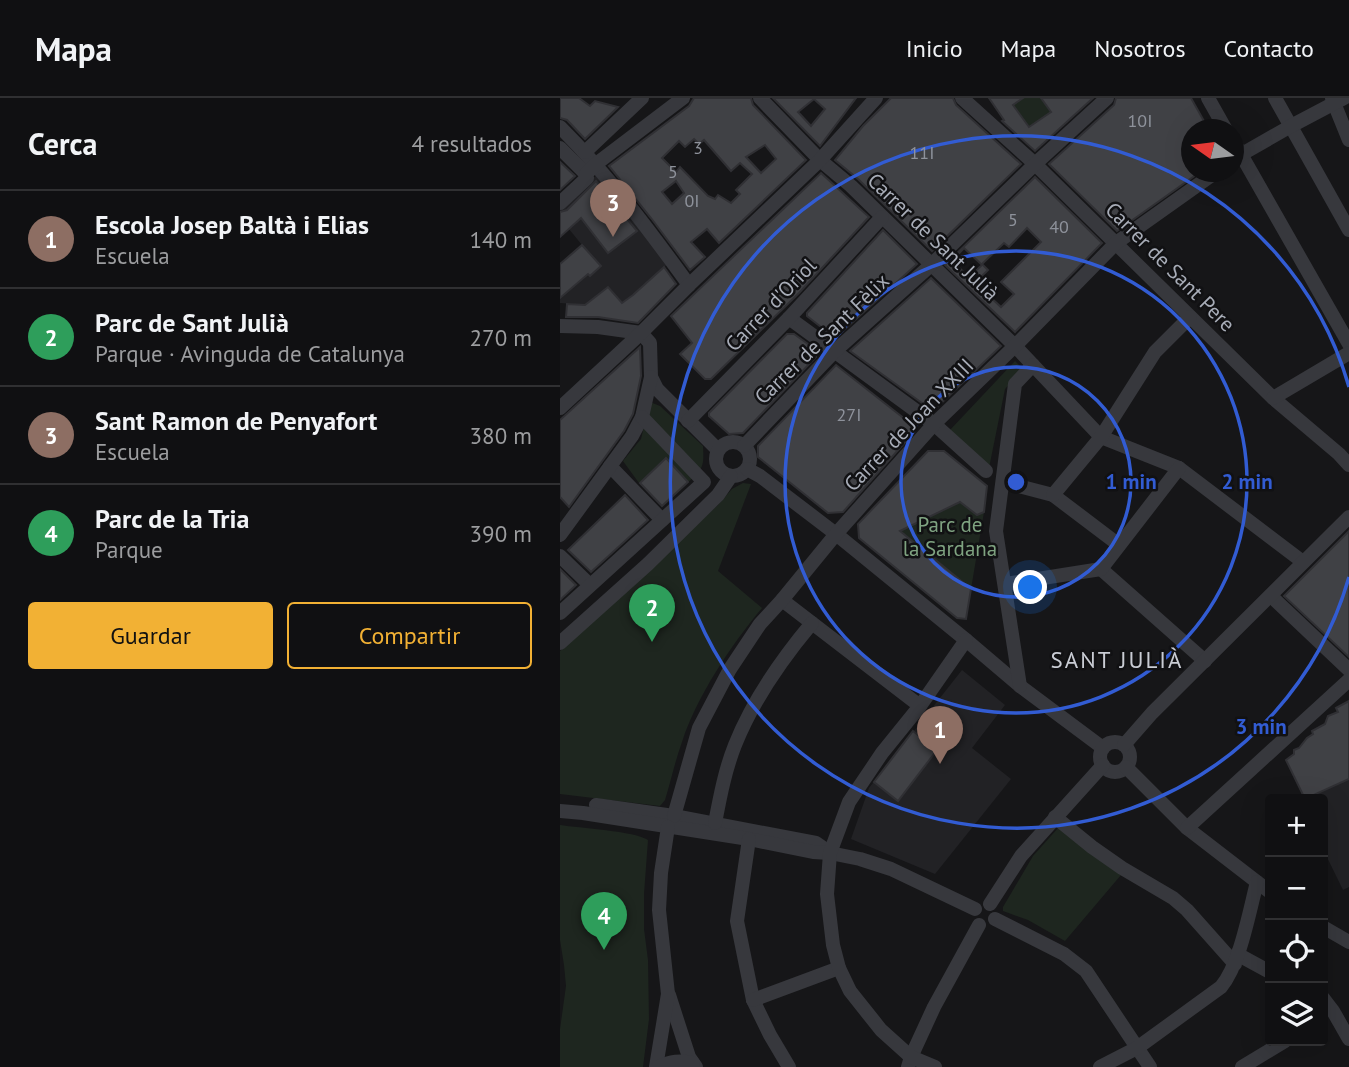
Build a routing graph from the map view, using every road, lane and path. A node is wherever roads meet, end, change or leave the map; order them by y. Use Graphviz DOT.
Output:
graph roads {
  1 [pos="642,98"];
  2 [pos="876,98"];
  3 [pos="962,98"];
  4 [pos="1107,98"];
  5 [pos="1208,98"];
  6 [pos="1275,98"];
  7 [pos="675,100"];
  8 [pos="1336,100"];
  9 [pos="768,101"];
  10 [pos="1220,119"];
  11 [pos="1291,125"];
  12 [pos="560,127"];
  13 [pos="1349,140"];
  14 [pos="560,148"];
  15 [pos="1244,148"];
  16 [pos="585,152"];
  17 [pos="820,160"];
  18 [pos="1035,164"];
  19 [pos="1244,166"];
  20 [pos="591,169"];
  21 [pos="1202,182"];
  22 [pos="560,203"];
  23 [pos="883,217"];
  24 [pos="1349,230"];
  25 [pos="1116,243"];
  26 [pos="931,265"];
  27 [pos="689,285"];
  28 [pos="1190,317"];
  29 [pos="789,318"];
  30 [pos="560,326"];
  31 [pos="641,333"];
  32 [pos="1349,344"];
  33 [pos="1015,346"];
  34 [pos="835,351"];
  35 [pos="1349,353"];
  36 [pos="1033,365"];
  37 [pos="651,376"];
  38 [pos="1273,398"];
  39 [pos="560,408"];
  40 [pos="642,417"];
  41 [pos="688,421"];
  42 [pos="934,424"];
  43 [pos="1101,437"];
  44 [pos="744,446"];
  45 [pos="718,450"];
  46 [pos="1344,460"];
  47 [pos="610,466"];
  48 [pos="1179,468"];
  49 [pos="747,469"];
  50 [pos="986,471"];
  51 [pos="731,476"];
  52 [pos="1003,482"];
  53 [pos="1053,495"];
  54 [pos="1349,517"];
  55 [pos="662,520"];
  56 [pos="836,534"];
  57 [pos="560,535"];
  58 [pos="1119,545"];
  59 [pos="560,556"];
  60 [pos="1303,562"];
  61 [pos="1101,569"];
  62 [pos="1005,584"];
  63 [pos="590,585"];
  64 [pos="1271,596"];
  65 [pos="782,600"];
  66 [pos="560,613"];
  67 [pos="812,623"];
  68 [pos="966,640"];
  69 [pos="560,643"];
  70 [pos="1205,661"];
  71 [pos="1349,670"];
  72 [pos="1349,680"];
  73 [pos="1020,687"];
  74 [pos="919,706"];
  75 [pos="1124,746"];
  76 [pos="1103,748"];
  77 [pos="1103,765"];
  78 [pos="1126,766"];
  79 [pos="560,802"];
  80 [pos="560,811"];
  81 [pos="1055,817"];
  82 [pos="671,822"];
  83 [pos="715,824"];
  84 [pos="1187,828"];
  85 [pos="749,839"];
  86 [pos="830,852"];
  87 [pos="1257,882"];
  88 [pos="1265,888"];
  89 [pos="990,905"];
  90 [pos="975,909"];
  91 [pos="995,919"];
  92 [pos="979,925"];
  93 [pos="1328,930"];
  94 [pos="1349,942"];
  95 [pos="1236,959"];
  96 [pos="839,968"];
  97 [pos="1265,970"];
  98 [pos="668,994"];
  99 [pos="753,1000"];
  100 [pos="1328,1014"];
  101 [pos="1349,1039"];
  102 [pos="1277,1046"];
  103 [pos="1137,1048"];
  104 [pos="909,1062"];
  105 [pos="695,1065"];
  106 [pos="657,1067"];
  107 [pos="789,1067"];
  108 [pos="935,1067"];
  109 [pos="1100,1067"];
  110 [pos="1150,1067"];
  111 [pos="1242,1067"];
  1 -- 16 [label="street"];
  2 -- 17 [label="street"];
  3 -- 18 [label="street, Carrer de Sant Pere"];
  4 -- 18 [label="street, Carrer de Sant Fèlix"];
  5 -- 10 [label="street"];
  6 -- 11 [label="street"];
  7 -- 20 [label="street"];
  8 -- 11 [label="street"];
  8 -- 13 [label="street"];
  9 -- 17 [label="street, Carrer de Sant Julià"];
  11 -- 15 [label="street"];
  11 -- 24 [label="street"];
  12 -- 16 [label="street"];
  14 -- 20 [label="street"];
  16 -- 20 [label="street"];
  17 -- 23 [label="street, Carrer de Sant Julià"];
  17 -- 27 [label="street"];
  18 -- 25 [label="street, Carrer de Sant Pere"];
  18 -- 26 [label="street, Carrer de Sant Fèlix"];
  19 -- 32 [label="street"];
  20 -- 22 [label="street"];
  20 -- 27 [label="street"];
  21 -- 25 [label="street, Carrer de Joan XXIII"];
  23 -- 26 [label="street, Carrer de Sant Julià"];
  23 -- 29 [label="street, Carrer d'Oriol"];
  25 -- 28 [label="street, Carrer de Sant Pere"];
  25 -- 33 [label="street, Carrer de Joan XXIII"];
  26 -- 33 [label="street, Carrer de Sant Julià"];
  26 -- 34 [label="street, Carrer de Sant Fèlix"];
  27 -- 31 [label="street"];
  28 -- 38 [label="street, Carrer de Sant Pere"];
  28 -- 43 [label="street"];
  29 -- 34 [label="street"];
  29 -- 41 [label="street, Carrer d'Oriol"];
  30 -- 31 [label="street"];
  31 -- 37 [label="street"];
  31 -- 39 [label="street"];
  33 -- 36 [label="street, Carrer de Sant Julià"];
  33 -- 42 [label="street, Carrer de Joan XXIII"];
  34 -- 42 [label="street"];
  34 -- 44 [label="street, Carrer de Sant Fèlix"];
  35 -- 38 [label="street"];
  36 -- 43 [label="street, Carrer de Sant Julià"];
  36 -- 52 [label="street"];
  37 -- 40 [label="street"];
  37 -- 41 [label="street"];
  38 -- 46 [label="street, Carrer de Sant Pere"];
  40 -- 47 [label="street"];
  40 -- 55 [label="street"];
  41 -- 45 [label="street"];
  42 -- 50 [label="street"];
  42 -- 56 [label="street, Carrer de Joan XXIII"];
  43 -- 48 [label="street"];
  43 -- 53 [label="street"];
  44 -- 45 [label="street"];
  44 -- 49 [label="street"];
  45 -- 51 [label="street"];
  47 -- 55 [label="street"];
  47 -- 57 [label="street"];
  48 -- 58 [label="street"];
  48 -- 60 [label="street"];
  49 -- 51 [label="street"];
  49 -- 56 [label="street"];
  51 -- 69 [label="street"];
  52 -- 53 [label="street"];
  52 -- 62 [label="street"];
  53 -- 58 [label="street"];
  54 -- 60 [label="street"];
  55 -- 63 [label="street"];
  56 -- 65 [label="street, Carrer de Joan XXIII"];
  56 -- 68 [label="street"];
  58 -- 61 [label="street"];
  59 -- 63 [label="street"];
  60 -- 64 [label="street"];
  61 -- 62 [label="street"];
  61 -- 70 [label="street"];
  62 -- 73 [label="street"];
  63 -- 66 [label="street"];
  64 -- 70 [label="street"];
  64 -- 71 [label="street"];
  65 -- 67 [label="street"];
  65 -- 82 [label="street, Carrer de Joan XXIII"];
  67 -- 74 [label="street"];
  67 -- 83 [label="street"];
  68 -- 73 [label="street"];
  68 -- 74 [label="street"];
  70 -- 75 [label="street"];
  72 -- 84 [label="street"];
  73 -- 76 [label="street"];
  74 -- 86 [label="street"];
  75 -- 76 [label="street"];
  75 -- 78 [label="street"];
  76 -- 77 [label="street"];
  77 -- 78 [label="street"];
  77 -- 81 [label="street"];
  78 -- 84 [label="street"];
  79 -- 82 [label="street"];
  80 -- 82 [label="street"];
  81 -- 89 [label="street"];
  81 -- 95 [label="street"];
  82 -- 83 [label="street"];
  82 -- 85 [label="street"];
  82 -- 98 [label="street, Carrer de Joan XXIII"];
  83 -- 86 [label="street"];
  84 -- 87 [label="street"];
  85 -- 86 [label="street"];
  85 -- 99 [label="street"];
  86 -- 90 [label="street"];
  86 -- 96 [label="street"];
  87 -- 88 [label="street"];
  87 -- 95 [label="street"];
  89 -- 90 [label="street"];
  89 -- 91 [label="street"];
  90 -- 92 [label="street"];
  91 -- 92 [label="street"];
  91 -- 103 [label="street"];
  92 -- 104 [label="street"];
  93 -- 94 [label="street"];
  95 -- 97 [label="street"];
  95 -- 103 [label="street"];
  96 -- 99 [label="street"];
  96 -- 104 [label="street"];
  98 -- 105 [label="street"];
  98 -- 106 [label="street"];
  99 -- 107 [label="street"];
  100 -- 101 [label="street"];
  102 -- 111 [label="street"];
  103 -- 109 [label="street"];
  103 -- 110 [label="street"];
  104 -- 108 [label="street"];
  105 -- 106 [label="street"];
}
